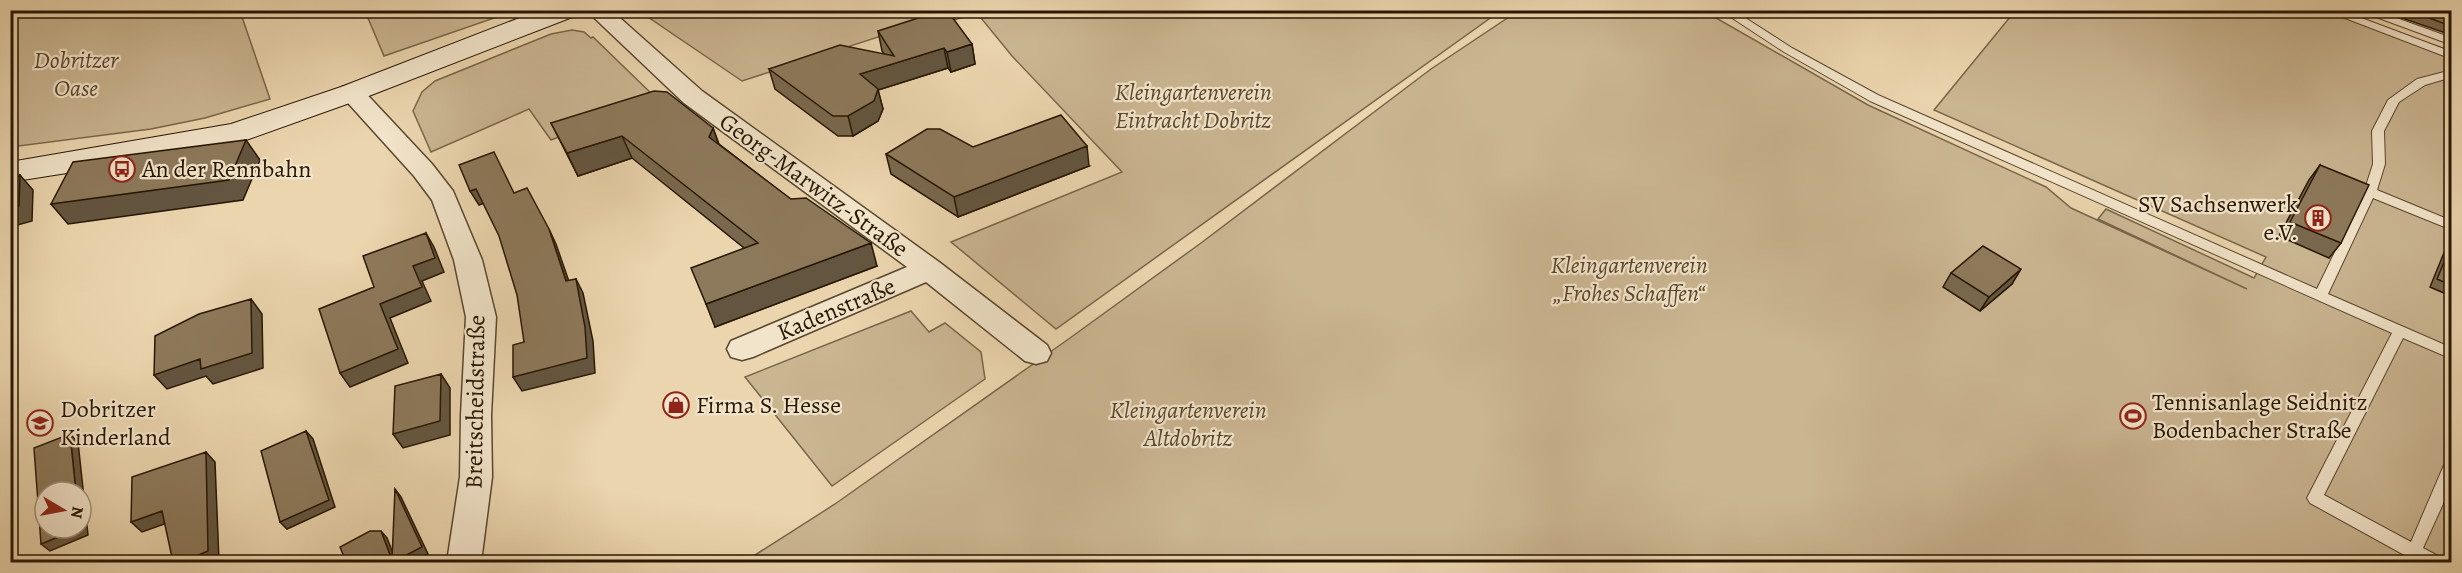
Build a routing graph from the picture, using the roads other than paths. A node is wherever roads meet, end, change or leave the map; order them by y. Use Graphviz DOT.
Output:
graph roads {
  1 [pos="566,10"];
  2 [pos="597,10"];
  3 [pos="1725,10"];
  4 [pos="2329,10"];
  5 [pos="2362,10"];
  6 [pos="2451,42"];
  7 [pos="2451,56"];
  8 [pos="2451,73"];
  9 [pos="351,93"];
  10 [pos="10,172"];
  11 [pos="2370,192"];
  12 [pos="2451,226"];
  13 [pos="929,269"];
  14 [pos="2321,295"];
  15 [pos="2400,331"];
  16 [pos="742,349"];
  17 [pos="1036,353"];
  18 [pos="2451,354"];
  19 [pos="2451,465"];
  20 [pos="2414,552"];
  21 [pos="464,562"];
  22 [pos="2434,562"];
  1 -- 9 [label="main road"];
  2 -- 13 [label="street, Georg-Marwitz-Straße"];
  3 -- 14 [label="lane"];
  4 -- 7 [label="lane"];
  5 -- 6 [label="lane"];
  8 -- 11 [label="lane"];
  9 -- 10 [label="main road"];
  9 -- 21 [label="street, Breitscheidstraße"];
  11 -- 12 [label="lane"];
  11 -- 14 [label="lane"];
  13 -- 16 [label="street, Kadenstraße"];
  13 -- 17 [label="street, Georg-Marwitz-Straße"];
  14 -- 15 [label="lane"];
  15 -- 18 [label="lane"];
  15 -- 20 [label="lane"];
  19 -- 20 [label="lane"];
  20 -- 22 [label="lane"];
}
